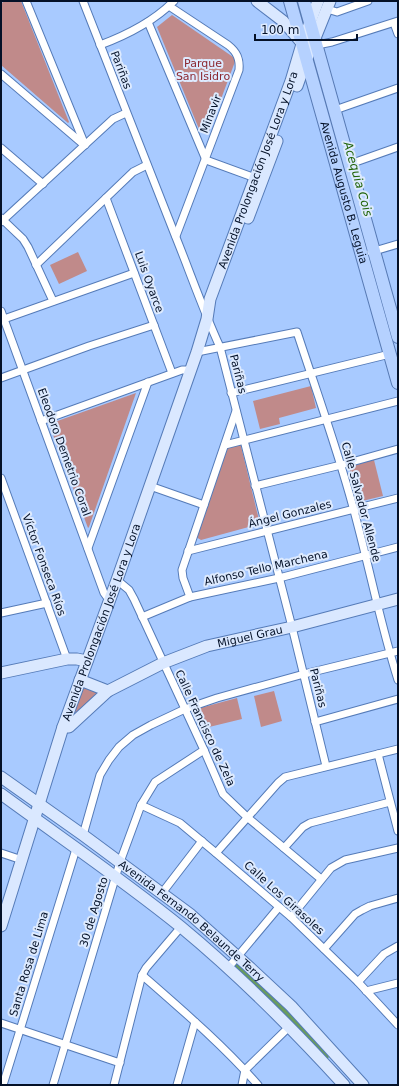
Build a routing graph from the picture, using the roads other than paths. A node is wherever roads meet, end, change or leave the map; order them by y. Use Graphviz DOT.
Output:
graph roads {
  1 [pos="26,1"];
  2 [pos="83,1"];
  3 [pos="257,1"];
  4 [pos="290,1"];
  5 [pos="304,1"];
  6 [pos="318,1"];
  7 [pos="368,1"];
  8 [pos="172,3"];
  9 [pos="329,5"];
  10 [pos="310,21"];
  11 [pos="148,22"];
  12 [pos="396,22"];
  13 [pos="398,34"];
  14 [pos="315,39"];
  15 [pos="302,43"];
  16 [pos="100,45"];
  17 [pos="307,58"];
  18 [pos="1,74"];
  19 [pos="398,88"];
  20 [pos="335,110"];
  21 [pos="126,113"];
  22 [pos="85,145"];
  23 [pos="398,147"];
  24 [pos="1,148"];
  25 [pos="206,160"];
  26 [pos="350,164"];
  27 [pos="147,165"];
  28 [pos="258,179"];
  29 [pos="43,184"];
  30 [pos="106,198"];
  31 [pos="2,220"];
  32 [pos="176,236"];
  33 [pos="398,244"];
  34 [pos="368,253"];
  35 [pos="36,265"];
  36 [pos="134,272"];
  37 [pos="53,301"];
  38 [pos="394,307"];
  39 [pos="1,311"];
  40 [pos="4,319"];
  41 [pos="207,319"];
  42 [pos="154,325"];
  43 [pos="398,337"];
  44 [pos="220,347"];
  45 [pos="197,352"];
  46 [pos="390,354"];
  47 [pos="23,370"];
  48 [pos="191,370"];
  49 [pos="172,373"];
  50 [pos="311,374"];
  51 [pos="1,378"];
  52 [pos="148,382"];
  53 [pos="398,384"];
  54 [pos="231,393"];
  55 [pos="398,401"];
  56 [pos="236,412"];
  57 [pos="327,419"];
  58 [pos="41,421"];
  59 [pos="244,440"];
  60 [pos="225,445"];
  61 [pos="398,449"];
  62 [pos="341,465"];
  63 [pos="1,478"];
  64 [pos="150,486"];
  65 [pos="255,486"];
  66 [pos="398,498"];
  67 [pos="204,505"];
  68 [pos="354,509"];
  69 [pos="266,531"];
  70 [pos="398,547"];
  71 [pos="88,548"];
  72 [pos="188,551"];
  73 [pos="365,555"];
  74 [pos="279,578"];
  75 [pos="117,580"];
  76 [pos="190,597"];
  77 [pos="398,599"];
  78 [pos="109,600"];
  79 [pos="47,603"];
  80 [pos="376,604"];
  81 [pos="1,613"];
  82 [pos="142,617"];
  83 [pos="292,627"];
  84 [pos="398,651"];
  85 [pos="390,653"];
  86 [pos="67,659"];
  87 [pos="87,661"];
  88 [pos="164,663"];
  89 [pos="1,673"];
  90 [pos="304,674"];
  91 [pos="80,680"];
  92 [pos="398,680"];
  93 [pos="108,691"];
  94 [pos="398,699"];
  95 [pos="185,709"];
  96 [pos="315,722"];
  97 [pos="63,727"];
  98 [pos="398,749"];
  99 [pos="204,750"];
  100 [pos="378,754"];
  101 [pos="326,766"];
  102 [pos="1,777"];
  103 [pos="1,794"];
  104 [pos="390,802"];
  105 [pos="39,805"];
  106 [pos="141,805"];
  107 [pos="247,817"];
  108 [pos="35,819"];
  109 [pos="398,831"];
  110 [pos="83,835"];
  111 [pos="202,841"];
  112 [pos="284,848"];
  113 [pos="398,848"];
  114 [pos="76,849"];
  115 [pos="1,853"];
  116 [pos="216,853"];
  117 [pos="22,860"];
  118 [pos="120,862"];
  119 [pos="115,878"];
  120 [pos="322,879"];
  121 [pos="162,893"];
  122 [pos="398,898"];
  123 [pos="280,907"];
  124 [pos="3,914"];
  125 [pos="291,918"];
  126 [pos="1,926"];
  127 [pos="181,927"];
  128 [pos="398,946"];
  129 [pos="324,949"];
  130 [pos="238,957"];
  131 [pos="228,968"];
  132 [pos="142,975"];
  133 [pos="358,982"];
  134 [pos="398,983"];
  135 [pos="366,991"];
  136 [pos="195,1022"];
  137 [pos="397,1022"];
  138 [pos="1,1023"];
  139 [pos="290,1026"];
  140 [pos="20,1030"];
  141 [pos="65,1044"];
  142 [pos="120,1062"];
  143 [pos="245,1070"];
  144 [pos="3,1085"];
  145 [pos="53,1085"];
  146 [pos="114,1085"];
  147 [pos="177,1085"];
  148 [pos="242,1085"];
  149 [pos="258,1085"];
  150 [pos="344,1085"];
  151 [pos="363,1085"];
  1 -- 22 [label="street"];
  2 -- 16 [label="street, Pariñas"];
  3 -- 15 [label="street"];
  4 -- 15 [label="main road, Avenida Augusto B. Leguia"];
  5 -- 10 [label="main road, Avenida Augusto B. Leguia"];
  6 -- 10 [label="street, Avenida Prolongación José Lora y Lora"];
  7 -- 9 [label="street"];
  8 -- 11 [label="street"];
  8 -- 25 [label="street, Minavir"];
  9 -- 14 [label="street, Avenida Prolongación José Lora y Lora"];
  10 -- 14 [label="main road, Avenida Augusto B. Leguia"];
  10 -- 15 [label="street, Avenida Prolongación José Lora y Lora"];
  11 -- 16 [label="street"];
  11 -- 25 [label="street"];
  12 -- 13 [label="street"];
  12 -- 14 [label="street"];
  14 -- 17 [label="street, Avenida Prolongación José Lora y Lora"];
  14 -- 20 [label="main road, Avenida Augusto B. Leguia"];
  15 -- 17 [label="main road, Avenida Augusto B. Leguia"];
  15 -- 28 [label="street, Avenida Prolongación José Lora y Lora"];
  16 -- 21 [label="street, Pariñas"];
  17 -- 28 [label="street, Avenida Prolongación José Lora y Lora"];
  17 -- 34 [label="main road, Avenida Augusto B. Leguia"];
  18 -- 22 [label="street"];
  19 -- 20 [label="street"];
  20 -- 26 [label="main road, Avenida Augusto B. Leguia"];
  21 -- 22 [label="street"];
  21 -- 27 [label="street, Pariñas"];
  22 -- 29 [label="street"];
  23 -- 26 [label="street"];
  24 -- 29 [label="street"];
  25 -- 28 [label="street"];
  25 -- 32 [label="street, Minavir"];
  26 -- 34 [label="main road, Avenida Augusto B. Leguia"];
  27 -- 30 [label="street"];
  27 -- 32 [label="street, Pariñas"];
  28 -- 41 [label="street, Avenida Prolongación José Lora y Lora"];
  29 -- 31 [label="street"];
  30 -- 35 [label="street"];
  30 -- 36 [label="street, Luis Oyarce"];
  31 -- 35 [label="street"];
  32 -- 41 [label="street, Pariñas"];
  33 -- 34 [label="street"];
  34 -- 38 [label="main road, Avenida Augusto B. Leguia"];
  34 -- 46 [label="main road, Avenida Augusto B. Leguia"];
  35 -- 37 [label="street"];
  36 -- 37 [label="street"];
  36 -- 42 [label="street, Luis Oyarce"];
  37 -- 40 [label="street"];
  38 -- 43 [label="main road, Avenida Augusto B. Leguia"];
  39 -- 40 [label="street, Eleodoro Demetrio Coral"];
  40 -- 47 [label="street, Eleodoro Demetrio Coral"];
  41 -- 44 [label="street, Pariñas"];
  41 -- 45 [label="street, Avenida Prolongación José Lora y Lora"];
  42 -- 47 [label="street"];
  42 -- 49 [label="street, Luis Oyarce"];
  44 -- 45 [label="street"];
  44 -- 50 [label="street, Calle Salvador Allende"];
  44 -- 54 [label="street, Pariñas"];
  45 -- 48 [label="street, Avenida Prolongación José Lora y Lora"];
  46 -- 50 [label="street"];
  46 -- 53 [label="main road, Avenida Augusto B. Leguia"];
  47 -- 51 [label="street"];
  47 -- 58 [label="street, Eleodoro Demetrio Coral"];
  48 -- 49 [label="street"];
  48 -- 64 [label="street, Avenida Prolongación José Lora y Lora"];
  49 -- 52 [label="street"];
  50 -- 54 [label="street"];
  50 -- 57 [label="street, Calle Salvador Allende"];
  52 -- 58 [label="street"];
  52 -- 71 [label="street"];
  54 -- 56 [label="street, Pariñas"];
  55 -- 57 [label="street"];
  56 -- 59 [label="street, Pariñas"];
  56 -- 60 [label="street"];
  57 -- 59 [label="street"];
  57 -- 62 [label="street, Calle Salvador Allende"];
  58 -- 71 [label="street, Eleodoro Demetrio Coral"];
  59 -- 60 [label="street"];
  59 -- 65 [label="street, Pariñas"];
  60 -- 67 [label="street"];
  61 -- 62 [label="street"];
  62 -- 65 [label="street"];
  62 -- 68 [label="street, Calle Salvador Allende"];
  63 -- 79 [label="street, Víctor Fonseca Ríos"];
  64 -- 67 [label="street"];
  64 -- 75 [label="street, Avenida Prolongación José Lora y Lora"];
  65 -- 69 [label="street, Pariñas"];
  66 -- 68 [label="street, Ángel Gonzales"];
  67 -- 72 [label="street"];
  68 -- 69 [label="street, Ángel Gonzales"];
  68 -- 73 [label="street, Calle Salvador Allende"];
  69 -- 72 [label="street, Ángel Gonzales"];
  69 -- 74 [label="street, Pariñas"];
  70 -- 73 [label="street, Alfonso Tello Marchena"];
  71 -- 78 [label="street, Eleodoro Demetrio Coral"];
  72 -- 76 [label="street"];
  73 -- 74 [label="street, Alfonso Tello Marchena"];
  73 -- 80 [label="street, Calle Salvador Allende"];
  74 -- 76 [label="street, Alfonso Tello Marchena"];
  74 -- 83 [label="street, Pariñas"];
  75 -- 78 [label="street, Avenida Prolongación José Lora y Lora"];
  75 -- 82 [label="street, Calle Francisco de Zela"];
  76 -- 82 [label="street, Alfonso Tello Marchena"];
  77 -- 80 [label="street, Miguel Grau"];
  78 -- 87 [label="street, Avenida Prolongación José Lora y Lora"];
  79 -- 81 [label="street"];
  79 -- 86 [label="street, Víctor Fonseca Ríos"];
  80 -- 83 [label="street, Miguel Grau"];
  80 -- 85 [label="street, Calle Salvador Allende"];
  82 -- 88 [label="street, Calle Francisco de Zela"];
  83 -- 88 [label="street, Miguel Grau"];
  83 -- 90 [label="street, Pariñas"];
  84 -- 85 [label="street"];
  85 -- 90 [label="street"];
  85 -- 92 [label="street, Calle Salvador Allende"];
  86 -- 87 [label="street"];
  86 -- 89 [label="street"];
  87 -- 91 [label="street, Avenida Prolongación José Lora y Lora"];
  88 -- 93 [label="street, Miguel Grau"];
  88 -- 95 [label="street, Calle Francisco de Zela"];
  90 -- 95 [label="street"];
  90 -- 96 [label="street, Pariñas"];
  91 -- 93 [label="street"];
  91 -- 97 [label="street, Avenida Prolongación José Lora y Lora"];
  93 -- 97 [label="street, Miguel Grau"];
  94 -- 96 [label="street"];
  95 -- 99 [label="street, Calle Francisco de Zela"];
  95 -- 110 [label="street"];
  96 -- 101 [label="street, Pariñas"];
  97 -- 105 [label="street, Avenida Prolongación José Lora y Lora"];
  98 -- 100 [label="street"];
  99 -- 106 [label="street, 30 de Agosto"];
  99 -- 107 [label="street, Calle Francisco de Zela"];
  100 -- 101 [label="street"];
  100 -- 104 [label="street"];
  101 -- 107 [label="street"];
  102 -- 105 [label="street, Avenida Fernando Belaunde Terry"];
  103 -- 108 [label="street, Avenida Fernando Belaunde Terry"];
  104 -- 109 [label="street"];
  104 -- 112 [label="street"];
  105 -- 108 [label="street, Avenida Prolongación José Lora y Lora"];
  105 -- 110 [label="street, Avenida Fernando Belaunde Terry"];
  106 -- 111 [label="street, Calle Los Girasoles"];
  106 -- 118 [label="street, 30 de Agosto"];
  107 -- 112 [label="street, Calle Francisco de Zela"];
  107 -- 116 [label="street"];
  108 -- 114 [label="street, Avenida Fernando Belaunde Terry"];
  108 -- 117 [label="street, Avenida Prolongación José Lora y Lora"];
  110 -- 118 [label="street, Avenida Fernando Belaunde Terry"];
  111 -- 116 [label="street, Calle Los Girasoles"];
  111 -- 121 [label="street"];
  112 -- 120 [label="street, Calle Francisco de Zela"];
  113 -- 120 [label="street"];
  114 -- 119 [label="street, Avenida Fernando Belaunde Terry"];
  114 -- 140 [label="street, Santa Rosa de Lima"];
  115 -- 117 [label="street"];
  116 -- 123 [label="street, Calle Los Girasoles"];
  117 -- 124 [label="street, Avenida Prolongación José Lora y Lora"];
  118 -- 119 [label="street, 30 de Agosto"];
  118 -- 121 [label="street, Avenida Fernando Belaunde Terry"];
  119 -- 127 [label="street, Avenida Fernando Belaunde Terry"];
  119 -- 141 [label="street, 30 de Agosto"];
  120 -- 125 [label="street"];
  121 -- 130 [label="street, Avenida Fernando Belaunde Terry"];
  122 -- 129 [label="street"];
  123 -- 125 [label="street, Calle Los Girasoles"];
  123 -- 130 [label="street"];
  124 -- 126 [label="street, Avenida Prolongación José Lora y Lora"];
  125 -- 129 [label="street, Calle Los Girasoles"];
  127 -- 131 [label="street, Avenida Fernando Belaunde Terry"];
  127 -- 132 [label="street"];
  128 -- 133 [label="street"];
  129 -- 133 [label="street, Calle Los Girasoles"];
  130 -- 131 [label="street"];
  130 -- 151 [label="street, Avenida Fernando Belaunde Terry"];
  131 -- 139 [label="street, Avenida Fernando Belaunde Terry"];
  132 -- 136 [label="street"];
  132 -- 142 [label="street"];
  133 -- 135 [label="street, Calle Los Girasoles"];
  134 -- 135 [label="street"];
  135 -- 137 [label="street, Calle Los Girasoles"];
  136 -- 143 [label="street"];
  136 -- 147 [label="street"];
  138 -- 140 [label="street"];
  139 -- 143 [label="street"];
  139 -- 150 [label="street, Avenida Fernando Belaunde Terry"];
  140 -- 141 [label="street"];
  140 -- 144 [label="street, Santa Rosa de Lima"];
  141 -- 142 [label="street"];
  141 -- 145 [label="street, 30 de Agosto"];
  142 -- 146 [label="street"];
  143 -- 148 [label="street"];
  143 -- 149 [label="street"];
}
